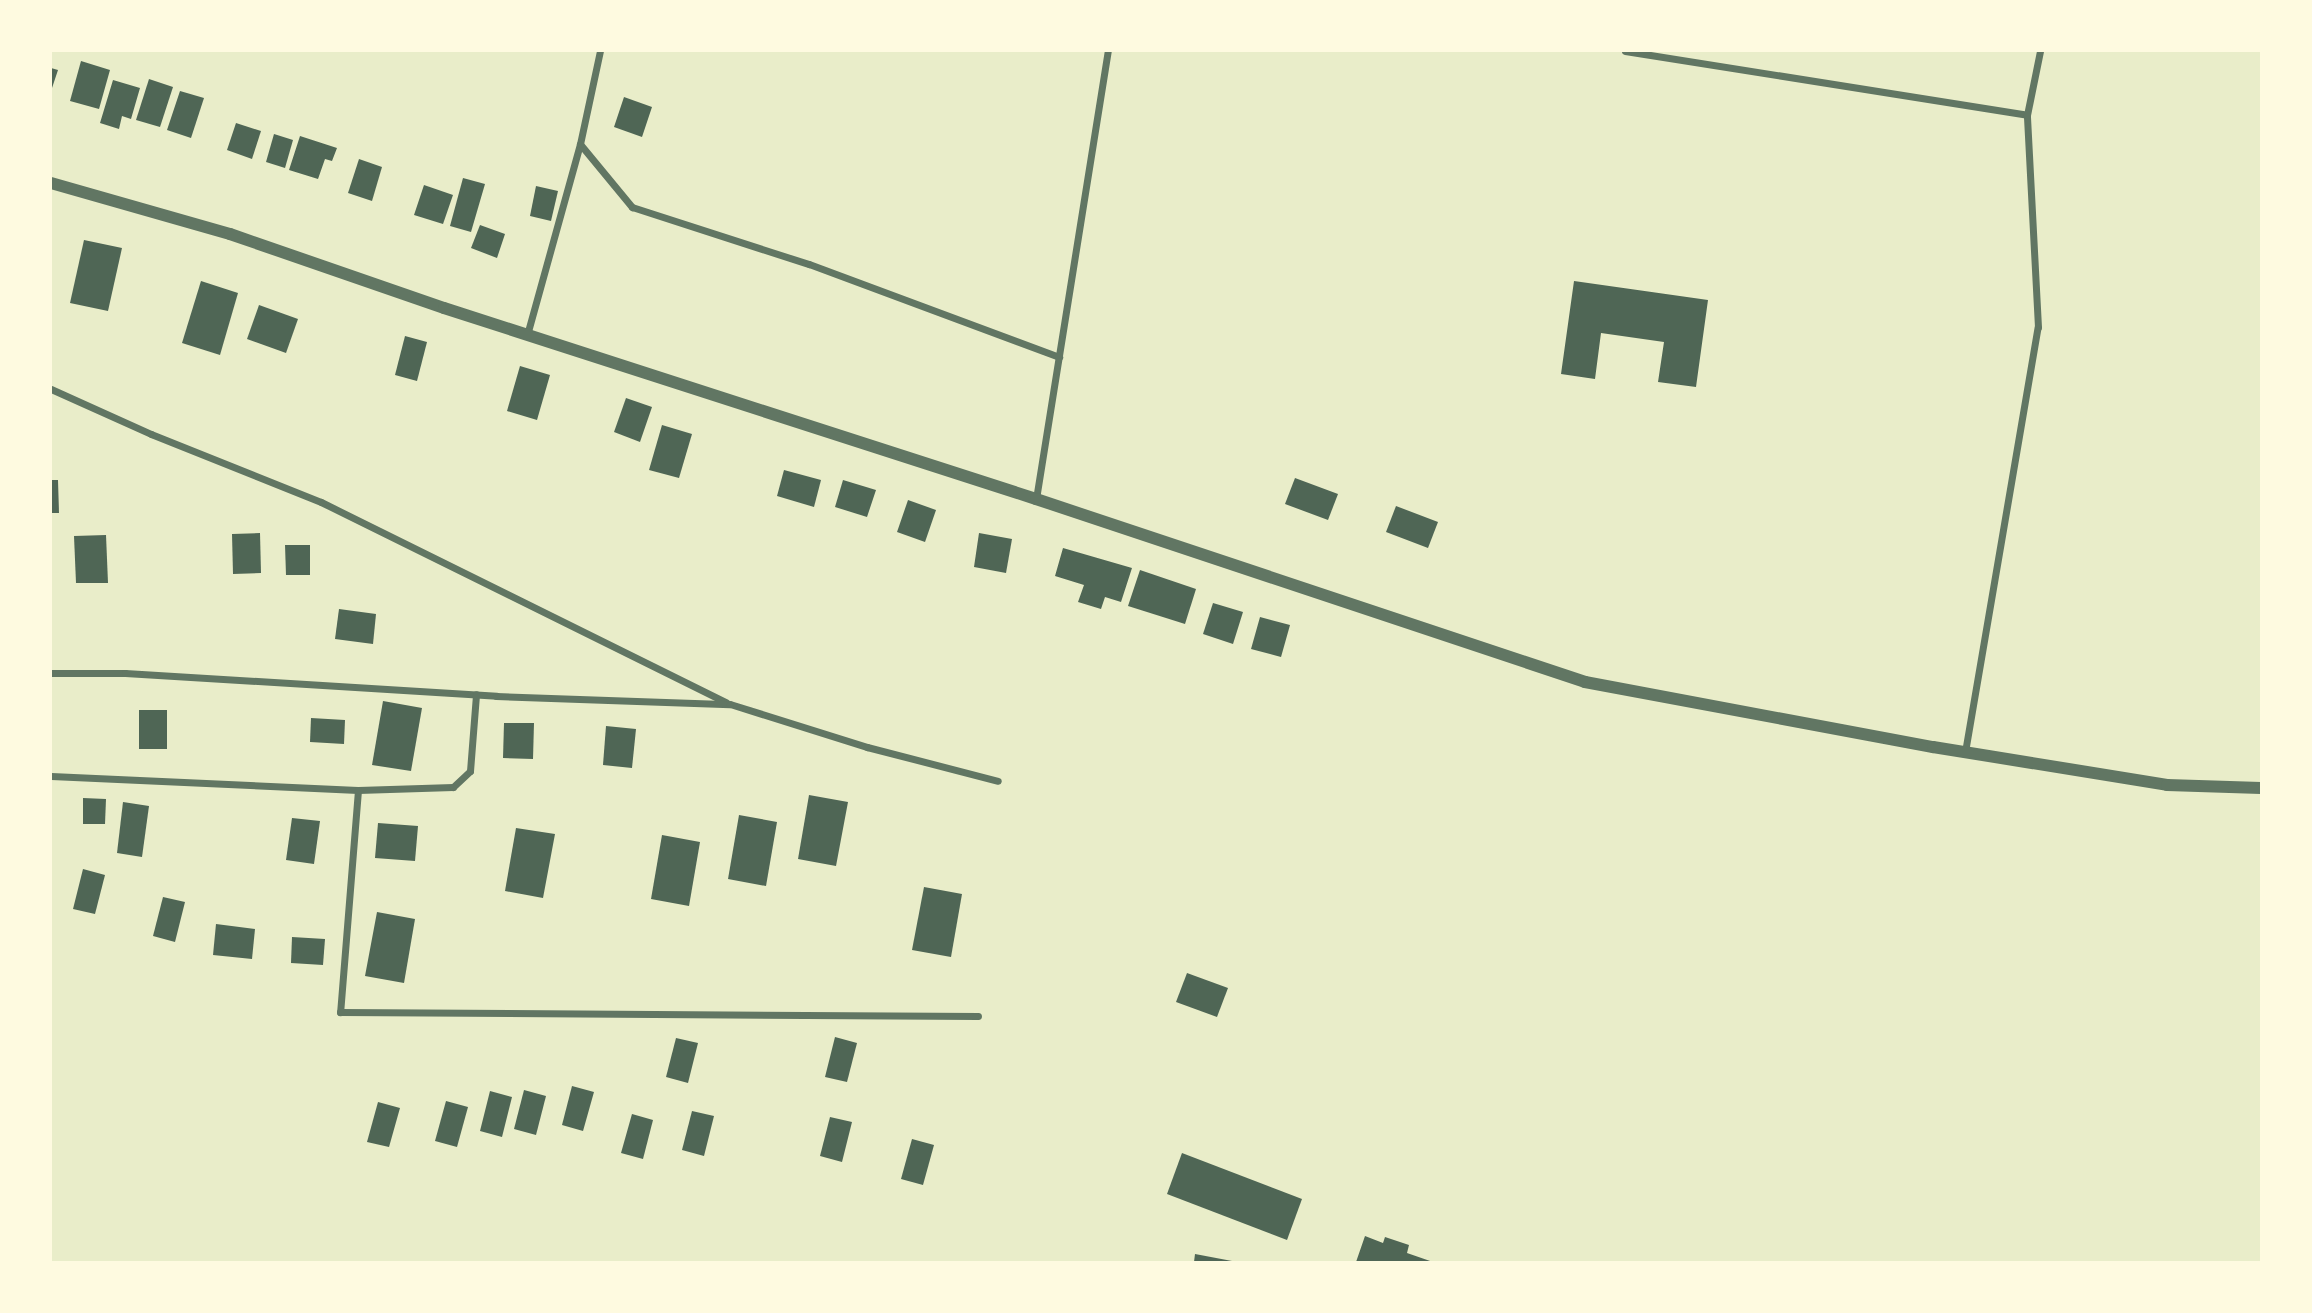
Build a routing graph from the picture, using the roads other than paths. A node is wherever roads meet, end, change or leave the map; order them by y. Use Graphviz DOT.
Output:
graph roads {
  1 [pos="600,51"];
  2 [pos="1108,51"];
  3 [pos="1625,51"];
  4 [pos="2040,51"];
  5 [pos="2026,115"];
  6 [pos="580,144"];
  7 [pos="51,183"];
  8 [pos="527,335"];
  9 [pos="1059,357"];
  10 [pos="51,389"];
  11 [pos="1036,499"];
  12 [pos="51,673"];
  13 [pos="477,694"];
  14 [pos="730,704"];
  15 [pos="1965,752"];
  16 [pos="51,776"];
  17 [pos="998,781"];
  18 [pos="2261,788"];
  19 [pos="358,790"];
  20 [pos="978,1016"];
  1 -- 6 [label="street"];
  2 -- 9 [label="street"];
  3 -- 5 [label="street"];
  4 -- 5 [label="street"];
  5 -- 15 [label="street"];
  6 -- 8 [label="street"];
  6 -- 9 [label="street"];
  7 -- 8 [label="street"];
  8 -- 11 [label="street"];
  9 -- 11 [label="street"];
  10 -- 14 [label="street"];
  11 -- 15 [label="street"];
  12 -- 13 [label="street"];
  13 -- 14 [label="street"];
  13 -- 19 [label="street"];
  14 -- 17 [label="street"];
  15 -- 18 [label="street"];
  16 -- 19 [label="street"];
  19 -- 20 [label="street"];
}
